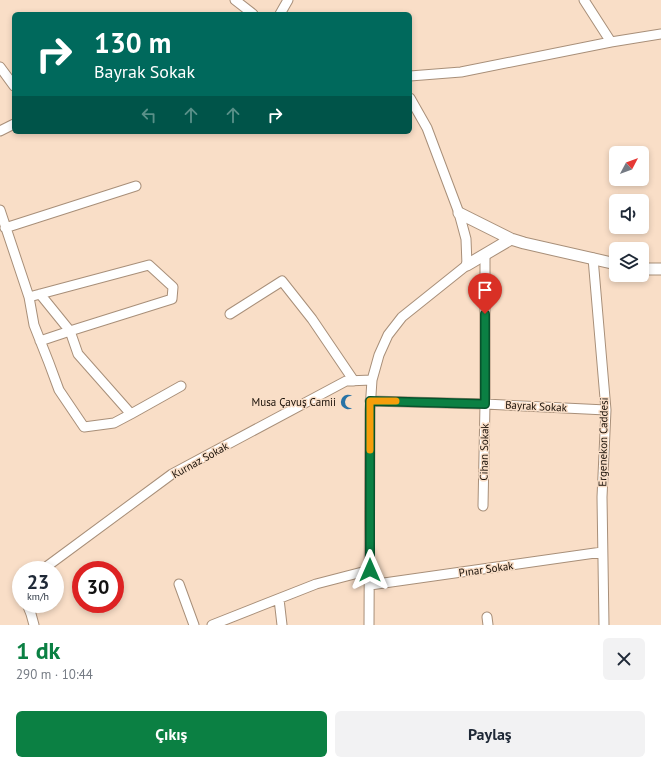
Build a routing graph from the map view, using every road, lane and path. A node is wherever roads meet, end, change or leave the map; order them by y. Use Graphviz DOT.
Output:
graph roads {
  1 [pos="235,0"];
  2 [pos="288,0"];
  3 [pos="584,0"];
  4 [pos="250,12"];
  5 [pos="281,12"];
  6 [pos="661,34"];
  7 [pos="611,42"];
  8 [pos="0,66"];
  9 [pos="412,76"];
  10 [pos="12,83"];
  11 [pos="412,102"];
  12 [pos="12,125"];
  13 [pos="0,130"];
  14 [pos="136,186"];
  15 [pos="0,210"];
  16 [pos="459,213"];
  17 [pos="5,228"];
  18 [pos="511,239"];
  19 [pos="485,254"];
  20 [pos="593,258"];
  21 [pos="609,262"];
  22 [pos="467,265"];
  23 [pos="649,269"];
  24 [pos="661,270"];
  25 [pos="40,294"];
  26 [pos="29,297"];
  27 [pos="230,314"];
  28 [pos="70,331"];
  29 [pos="40,341"];
  30 [pos="354,380"];
  31 [pos="372,380"];
  32 [pos="181,386"];
  33 [pos="370,401"];
  34 [pos="485,404"];
  35 [pos="606,410"];
  36 [pos="131,414"];
  37 [pos="483,506"];
  38 [pos="602,552"];
  39 [pos="54,561"];
  40 [pos="370,570"];
  41 [pos="179,584"];
  42 [pos="370,585"];
  43 [pos="280,599"];
  44 [pos="31,613"];
  45 [pos="34,625"];
  46 [pos="194,625"];
  47 [pos="212,625"];
  48 [pos="282,625"];
  49 [pos="369,625"];
  50 [pos="604,625"];
  1 -- 4 [label="street"];
  2 -- 5 [label="street"];
  3 -- 7 [label="street"];
  6 -- 7 [label="street"];
  7 -- 9 [label="street"];
  8 -- 10 [label="street"];
  11 -- 16 [label="street"];
  12 -- 13 [label="street"];
  14 -- 17 [label="street"];
  15 -- 17 [label="street"];
  16 -- 18 [label="street"];
  16 -- 22 [label="street"];
  17 -- 26 [label="street"];
  18 -- 19 [label="street"];
  18 -- 20 [label="street"];
  19 -- 22 [label="street"];
  19 -- 34 [label="street, Cihan Sokak"];
  20 -- 21 [label="street"];
  20 -- 35 [label="street, Ergenekon Caddesi"];
  22 -- 31 [label="street"];
  23 -- 24 [label="street"];
  25 -- 26 [label="street"];
  25 -- 28 [label="street"];
  25 -- 28 [label="street"];
  26 -- 29 [label="street"];
  27 -- 30 [label="street"];
  28 -- 29 [label="street"];
  28 -- 36 [label="street"];
  29 -- 36 [label="street"];
  30 -- 31 [label="street, Kurnaz Sokak"];
  30 -- 39 [label="street, Kurnaz Sokak"];
  31 -- 33 [label="street"];
  32 -- 36 [label="street"];
  33 -- 34 [label="street, Bayrak Sokak"];
  33 -- 40 [label="street"];
  34 -- 35 [label="street, Bayrak Sokak"];
  34 -- 37 [label="street, Cihan Sokak"];
  35 -- 38 [label="street, Ergenekon Caddesi"];
  38 -- 42 [label="street, Pınar Sokak"];
  38 -- 50 [label="street, Ergenekon Caddesi"];
  40 -- 42 [label="street"];
  40 -- 43 [label="street"];
  41 -- 46 [label="street"];
  42 -- 49 [label="street"];
  43 -- 47 [label="street"];
  43 -- 48 [label="street"];
  44 -- 45 [label="street"];
}
